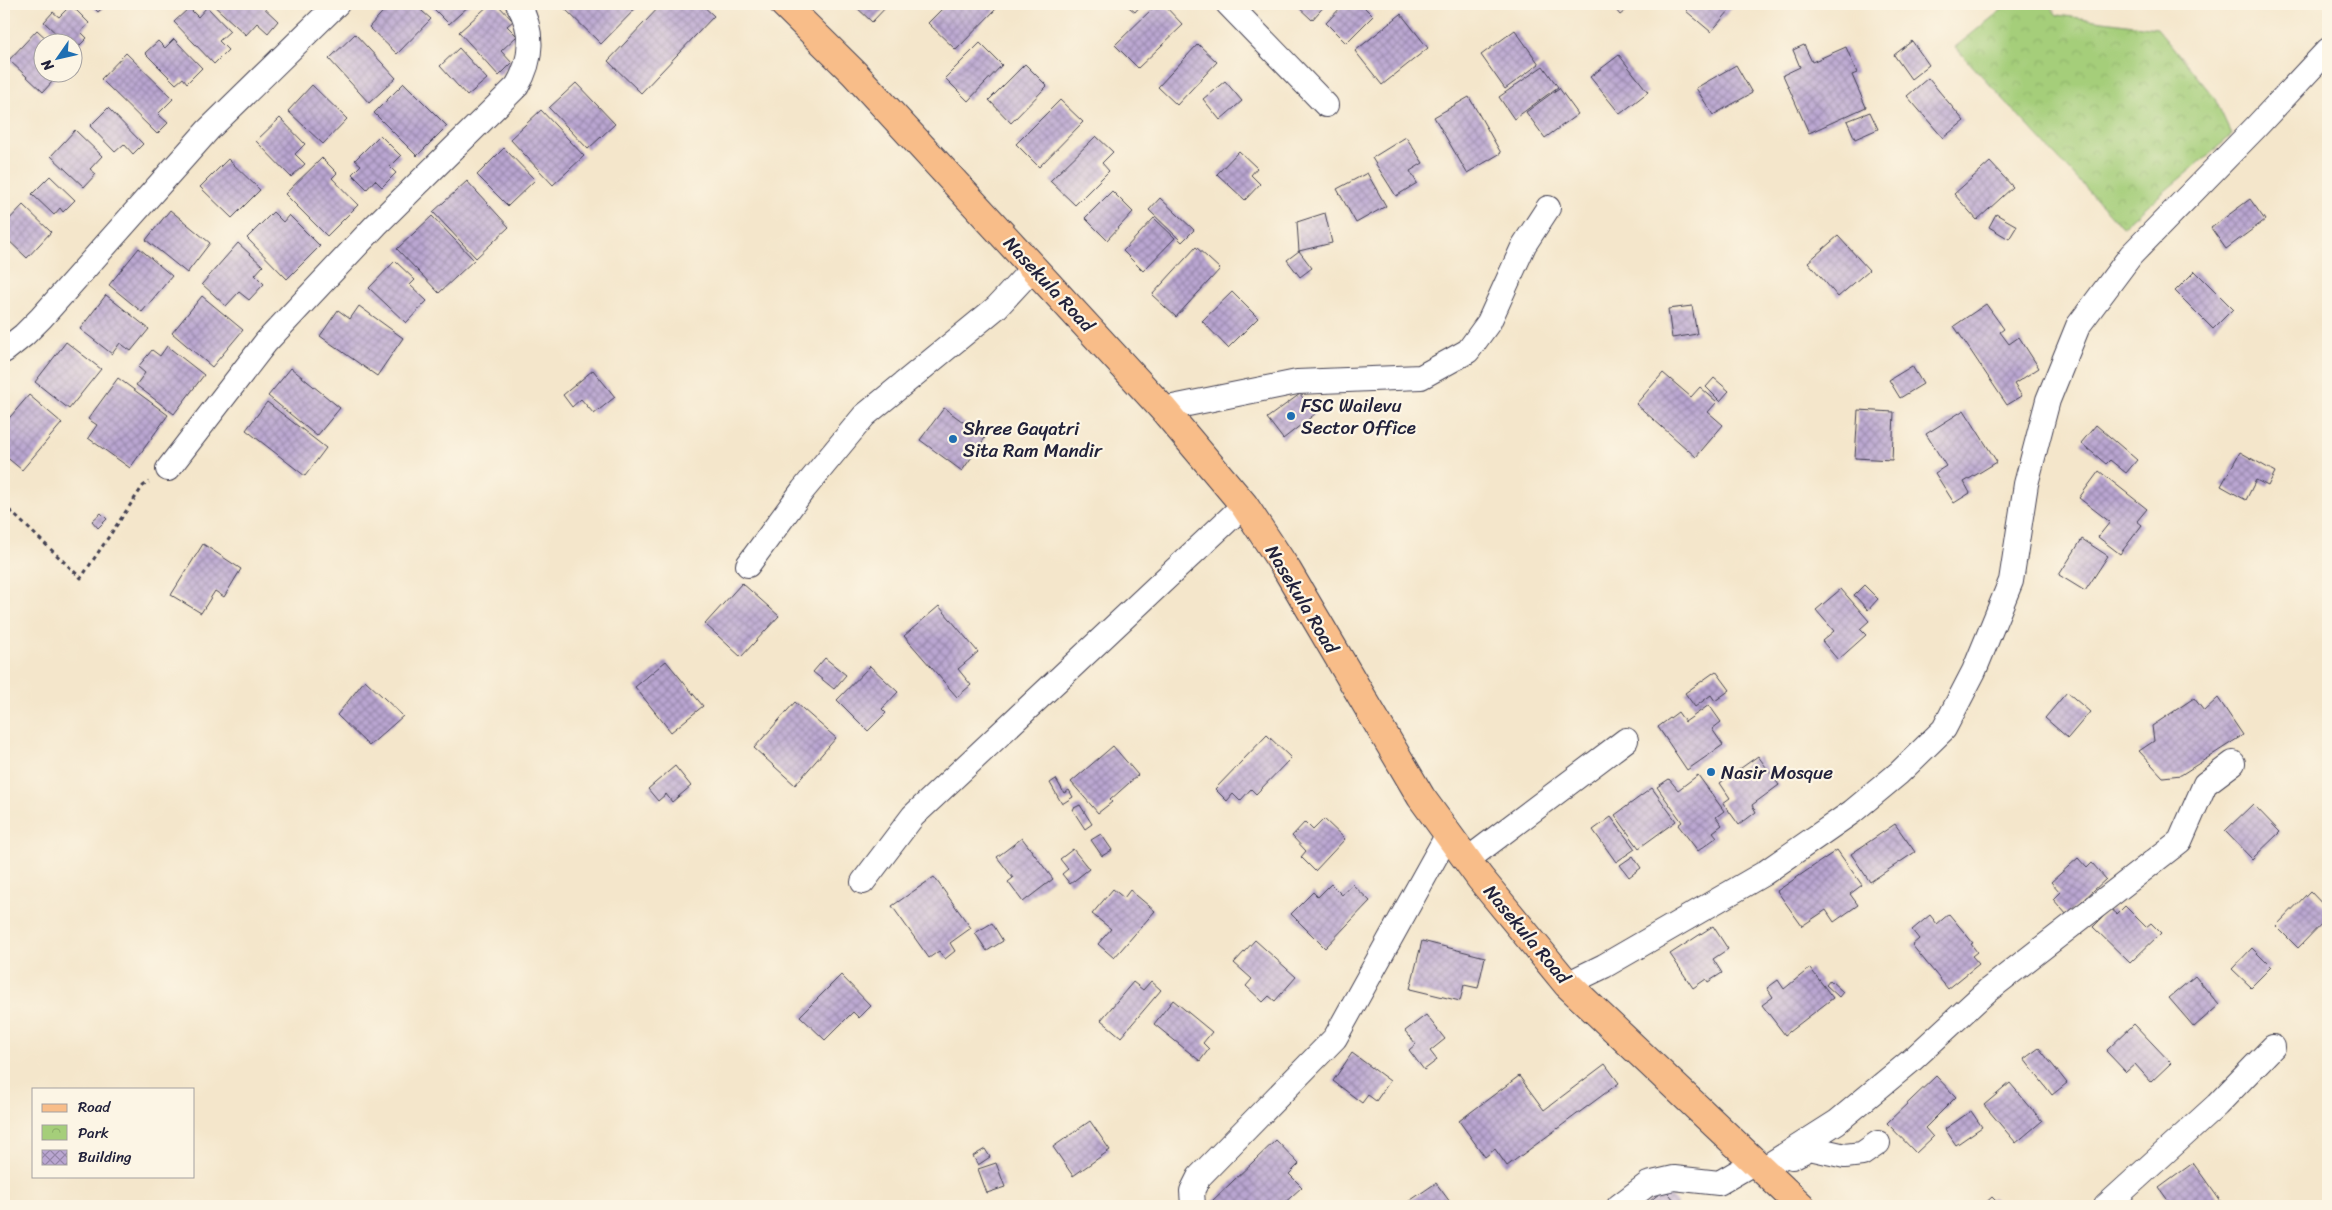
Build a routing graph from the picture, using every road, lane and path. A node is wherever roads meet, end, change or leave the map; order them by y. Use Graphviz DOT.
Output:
graph roads {
  1 [pos="337,4"];
  2 [pos="518,4"];
  3 [pos="784,4"];
  4 [pos="1228,4"];
  5 [pos="2328,50"];
  6 [pos="1326,105"];
  7 [pos="1548,208"];
  8 [pos="1034,268"];
  9 [pos="4,351"];
  10 [pos="1163,409"];
  11 [pos="168,469"];
  12 [pos="4,505"];
  13 [pos="1244,505"];
  14 [pos="748,565"];
  15 [pos="1626,740"];
  16 [pos="2233,763"];
  17 [pos="1448,834"];
  18 [pos="1467,860"];
  19 [pos="862,882"];
  20 [pos="1567,984"];
  21 [pos="2273,1047"];
  22 [pos="1878,1143"];
  23 [pos="1763,1169"];
  24 [pos="1193,1206"];
  25 [pos="1618,1206"];
  26 [pos="1801,1206"];
  27 [pos="2106,1206"];
  1 -- 9 [label="street"];
  2 -- 11 [label="street"];
  3 -- 8 [label="main road, Nasekula Road"];
  4 -- 6 [label="street"];
  5 -- 20 [label="street"];
  7 -- 10 [label="street"];
  8 -- 10 [label="main road, Nasekula Road"];
  8 -- 14 [label="street"];
  10 -- 13 [label="main road, Nasekula Road"];
  11 -- 12 [label="path"];
  13 -- 17 [label="main road, Nasekula Road"];
  13 -- 19 [label="street"];
  15 -- 18 [label="street"];
  16 -- 23 [label="street"];
  17 -- 18 [label="main road, Nasekula Road"];
  17 -- 24 [label="street"];
  18 -- 20 [label="main road, Nasekula Road"];
  20 -- 23 [label="main road, Nasekula Road"];
  21 -- 27 [label="street"];
  22 -- 23 [label="street"];
  23 -- 25 [label="street"];
  23 -- 26 [label="main road, Nasekula Road"];
}
